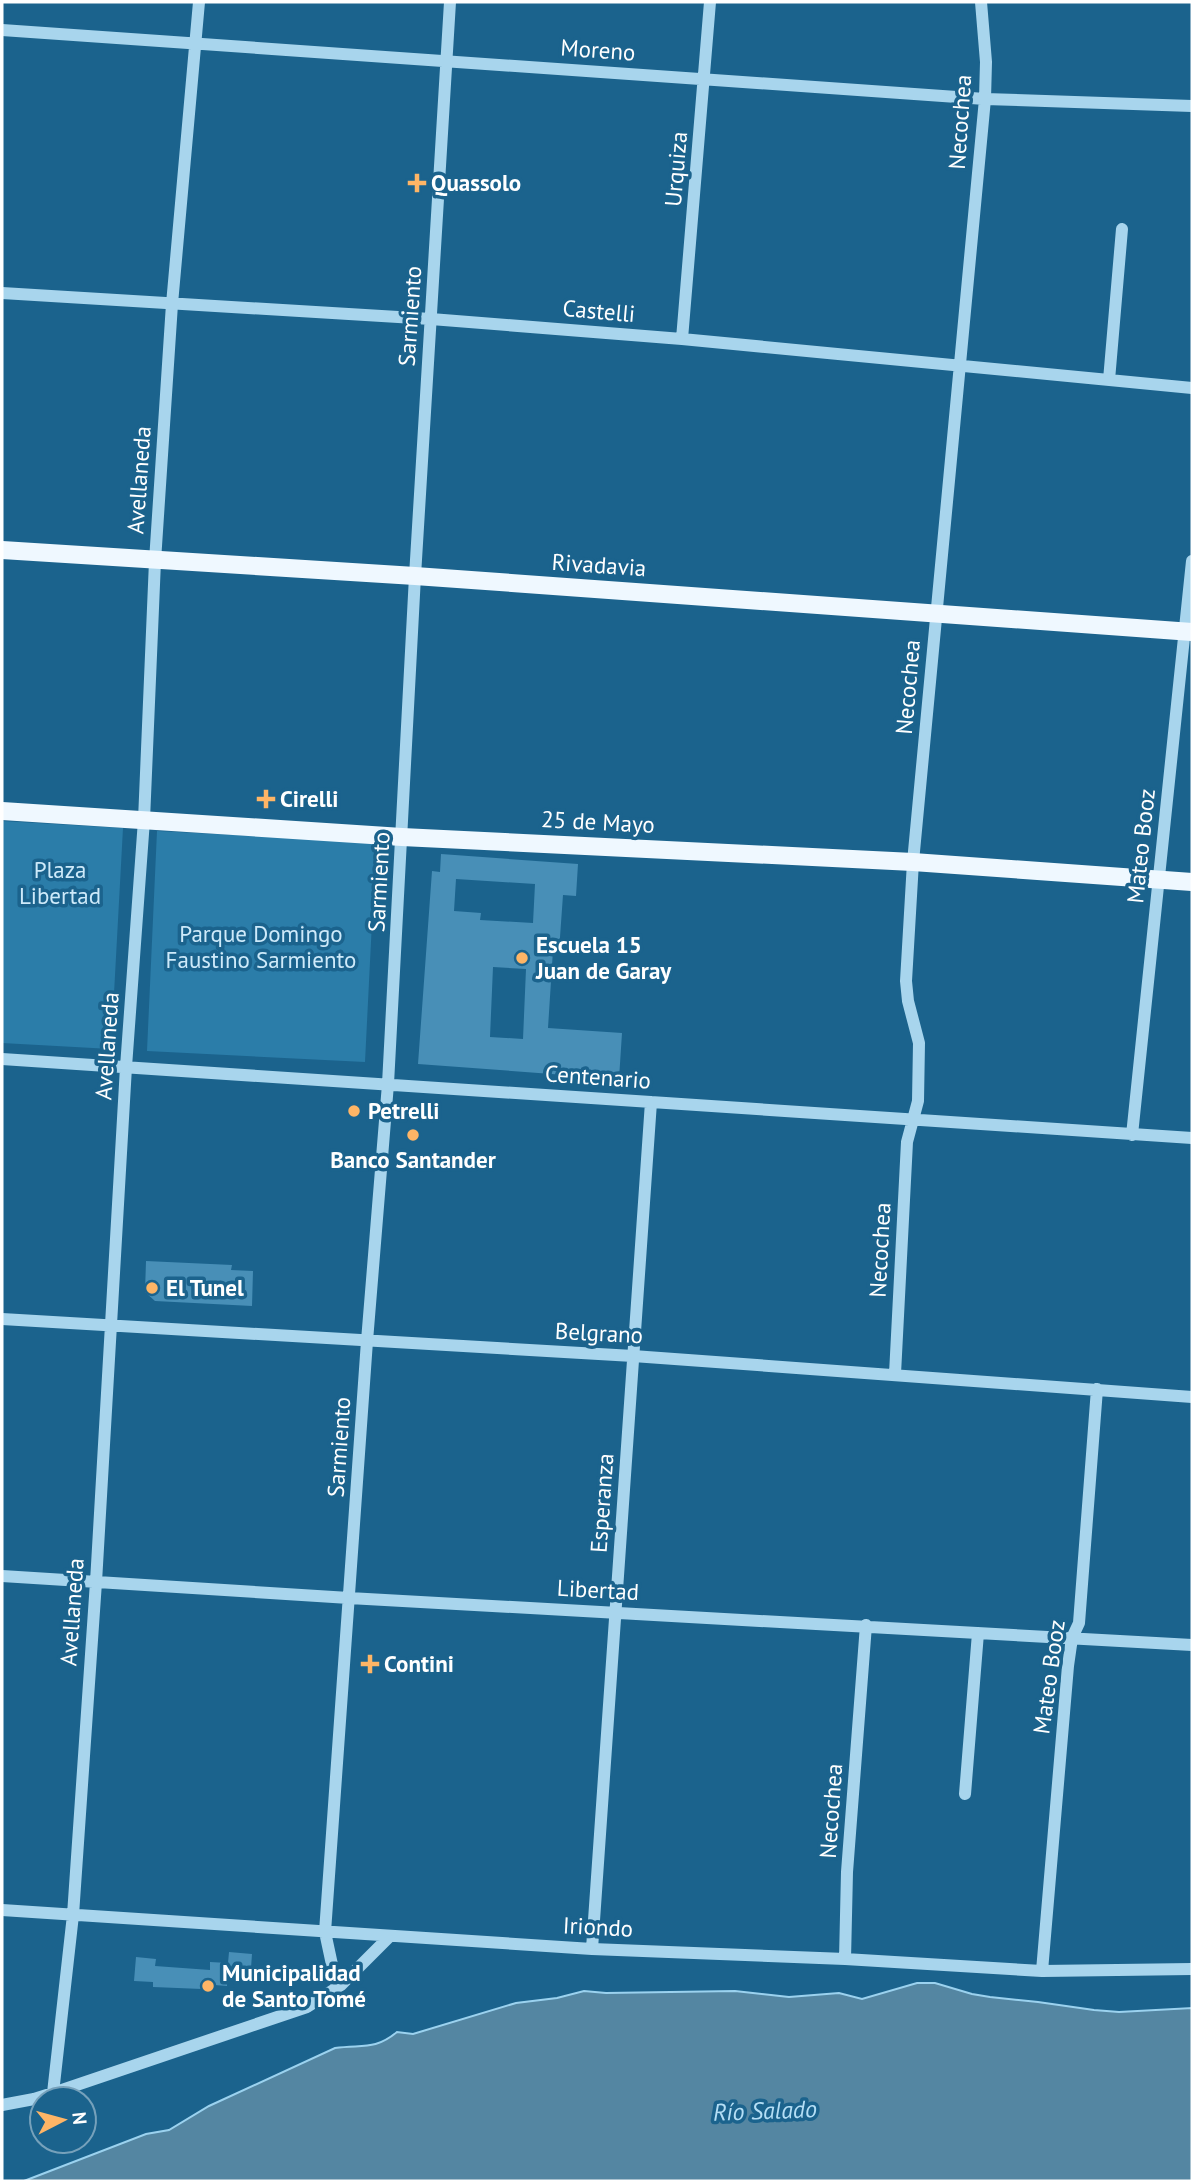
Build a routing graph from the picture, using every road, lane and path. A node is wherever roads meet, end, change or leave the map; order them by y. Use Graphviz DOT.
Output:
graph roads {
  1 [pos="199,2"];
  2 [pos="450,2"];
  3 [pos="710,2"];
  4 [pos="981,2"];
  5 [pos="2,30"];
  6 [pos="196,43"];
  7 [pos="446,60"];
  8 [pos="705,79"];
  9 [pos="985,99"];
  10 [pos="1192,106"];
  11 [pos="1122,229"];
  12 [pos="2,293"];
  13 [pos="172,304"];
  14 [pos="431,319"];
  15 [pos="682,339"];
  16 [pos="959,365"];
  17 [pos="1109,380"];
  18 [pos="1192,388"];
  19 [pos="2,550"];
  20 [pos="155,561"];
  21 [pos="1192,561"];
  22 [pos="415,576"];
  23 [pos="936,613"];
  24 [pos="1188,631"];
  25 [pos="2,811"];
  26 [pos="144,820"];
  27 [pos="402,837"];
  28 [pos="913,862"];
  29 [pos="1158,879"];
  30 [pos="1192,882"];
  31 [pos="2,1059"];
  32 [pos="126,1067"];
  33 [pos="388,1084"];
  34 [pos="651,1102"];
  35 [pos="912,1120"];
  36 [pos="1132,1135"];
  37 [pos="1192,1138"];
  38 [pos="2,1319"];
  39 [pos="109,1325"];
  40 [pos="367,1341"];
  41 [pos="633,1356"];
  42 [pos="895,1374"];
  43 [pos="1097,1389"];
  44 [pos="1192,1397"];
  45 [pos="2,1576"];
  46 [pos="96,1582"];
  47 [pos="349,1598"];
  48 [pos="616,1612"];
  49 [pos="866,1625"];
  50 [pos="978,1633"];
  51 [pos="1072,1638"];
  52 [pos="1192,1645"];
  53 [pos="965,1794"];
  54 [pos="2,1910"];
  55 [pos="73,1915"];
  56 [pos="325,1932"];
  57 [pos="390,1936"];
  58 [pos="592,1949"];
  59 [pos="845,1959"];
  60 [pos="1192,1969"];
  61 [pos="1042,1970"];
  62 [pos="337,1988"];
  63 [pos="54,2085"];
  64 [pos="77,2085"];
  65 [pos="28,2100"];
  66 [pos="2,2105"];
  1 -- 6 [label="street, Avellaneda"];
  2 -- 7 [label="street, Sarmiento"];
  3 -- 8 [label="street, Urquiza"];
  4 -- 9 [label="street, Necochea"];
  5 -- 6 [label="street, Moreno"];
  6 -- 7 [label="street, Moreno"];
  6 -- 13 [label="street, Avellaneda"];
  7 -- 8 [label="street, Moreno"];
  7 -- 14 [label="street, Sarmiento"];
  8 -- 9 [label="street, Moreno"];
  8 -- 15 [label="street, Urquiza"];
  9 -- 10 [label="street, Moreno"];
  9 -- 16 [label="street, Necochea"];
  11 -- 17 [label="street"];
  12 -- 13 [label="street, Castelli"];
  13 -- 14 [label="street, Castelli"];
  13 -- 20 [label="street, Avellaneda"];
  14 -- 15 [label="street, Castelli"];
  14 -- 22 [label="street, Sarmiento"];
  15 -- 16 [label="street, Castelli"];
  16 -- 17 [label="street, Castelli"];
  16 -- 23 [label="street, Necochea"];
  17 -- 18 [label="street, Castelli"];
  19 -- 20 [label="main road, Rivadavia"];
  20 -- 22 [label="main road, Rivadavia"];
  20 -- 26 [label="street, Avellaneda"];
  21 -- 24 [label="street, Mateo Booz"];
  22 -- 23 [label="main road, Rivadavia"];
  22 -- 27 [label="street, Sarmiento"];
  23 -- 24 [label="main road, Rivadavia"];
  23 -- 28 [label="street, Necochea"];
  24 -- 29 [label="street, Mateo Booz"];
  25 -- 26 [label="main road, 25 de Mayo"];
  26 -- 27 [label="main road, 25 de Mayo"];
  26 -- 32 [label="street, Avellaneda"];
  27 -- 28 [label="main road, 25 de Mayo"];
  27 -- 33 [label="street, Sarmiento"];
  28 -- 29 [label="main road, 25 de Mayo"];
  28 -- 35 [label="street, Necochea"];
  29 -- 30 [label="main road, 25 de Mayo"];
  29 -- 36 [label="street, Mateo Booz"];
  31 -- 32 [label="street, Centenario"];
  32 -- 33 [label="street, Centenario"];
  32 -- 39 [label="street, Avellaneda"];
  33 -- 34 [label="street, Centenario"];
  33 -- 40 [label="street, Sarmiento"];
  34 -- 35 [label="street, Centenario"];
  34 -- 41 [label="street, Esperanza"];
  35 -- 36 [label="street, Centenario"];
  35 -- 42 [label="street, Necochea"];
  36 -- 37 [label="street, Centenario"];
  38 -- 39 [label="street, Belgrano"];
  39 -- 40 [label="street, Belgrano"];
  39 -- 46 [label="street, Avellaneda"];
  40 -- 41 [label="street, Belgrano"];
  40 -- 47 [label="street, Sarmiento"];
  41 -- 42 [label="street, Belgrano"];
  41 -- 48 [label="street, Esperanza"];
  42 -- 43 [label="street, Belgrano"];
  43 -- 44 [label="street, Belgrano"];
  43 -- 51 [label="street, Mateo Booz"];
  45 -- 46 [label="street, Libertad"];
  46 -- 47 [label="street, Libertad"];
  46 -- 55 [label="street, Avellaneda"];
  47 -- 48 [label="street, Libertad"];
  47 -- 56 [label="street, Sarmiento"];
  48 -- 49 [label="street, Libertad"];
  48 -- 58 [label="street, Esperanza"];
  49 -- 50 [label="street, Libertad"];
  49 -- 59 [label="street, Necochea"];
  50 -- 51 [label="street, Libertad"];
  50 -- 53 [label="street"];
  51 -- 52 [label="street, Libertad"];
  51 -- 61 [label="street, Mateo Booz"];
  54 -- 55 [label="street, Iriondo"];
  55 -- 56 [label="street, Iriondo"];
  55 -- 63 [label="street, Avellaneda"];
  56 -- 57 [label="street, Iriondo"];
  56 -- 62 [label="street, Sarmiento"];
  57 -- 58 [label="street, Iriondo"];
  57 -- 62 [label="street"];
  58 -- 59 [label="street, Iriondo"];
  59 -- 61 [label="street, Iriondo"];
  60 -- 61 [label="street, Iriondo"];
  62 -- 64 [label="street"];
  65 -- 66 [label="street"];
}
